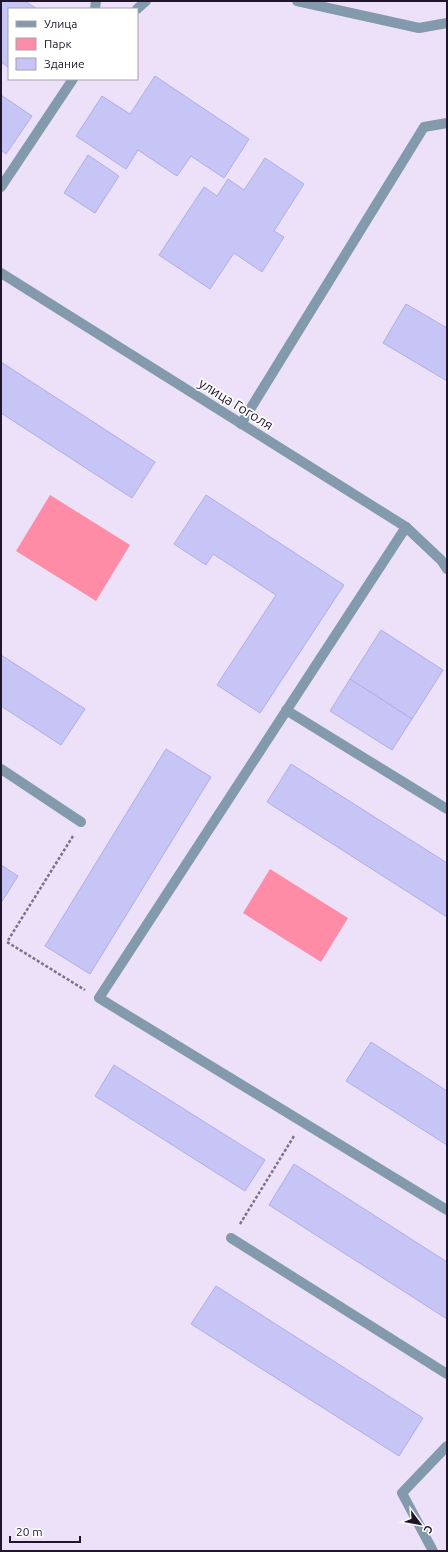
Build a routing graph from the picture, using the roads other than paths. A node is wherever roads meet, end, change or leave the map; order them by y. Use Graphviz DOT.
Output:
graph roads {
  1 [pos="146,1"];
  2 [pos="297,1"];
  3 [pos="138,8"];
  4 [pos="447,23"];
  5 [pos="72,80"];
  6 [pos="447,123"];
  7 [pos="1,187"];
  8 [pos="1,273"];
  9 [pos="241,424"];
  10 [pos="406,527"];
  11 [pos="444,559"];
  12 [pos="447,569"];
  13 [pos="286,710"];
  14 [pos="1,769"];
  15 [pos="447,809"];
  16 [pos="81,822"];
  17 [pos="447,1210"];
  18 [pos="231,1238"];
  19 [pos="447,1374"];
  20 [pos="447,1446"];
  21 [pos="433,1551"];
  1 -- 3 [label="street"];
  2 -- 4 [label="street"];
  5 -- 7 [label="street"];
  6 -- 9 [label="street"];
  8 -- 9 [label="street, улица Гоголя"];
  9 -- 10 [label="street, улица Гоголя"];
  10 -- 11 [label="street, улица Гоголя"];
  10 -- 13 [label="street"];
  11 -- 12 [label="street, улица Гоголя"];
  13 -- 15 [label="street"];
  13 -- 17 [label="street"];
  14 -- 16 [label="street"];
  18 -- 19 [label="street"];
  20 -- 21 [label="street"];
}
